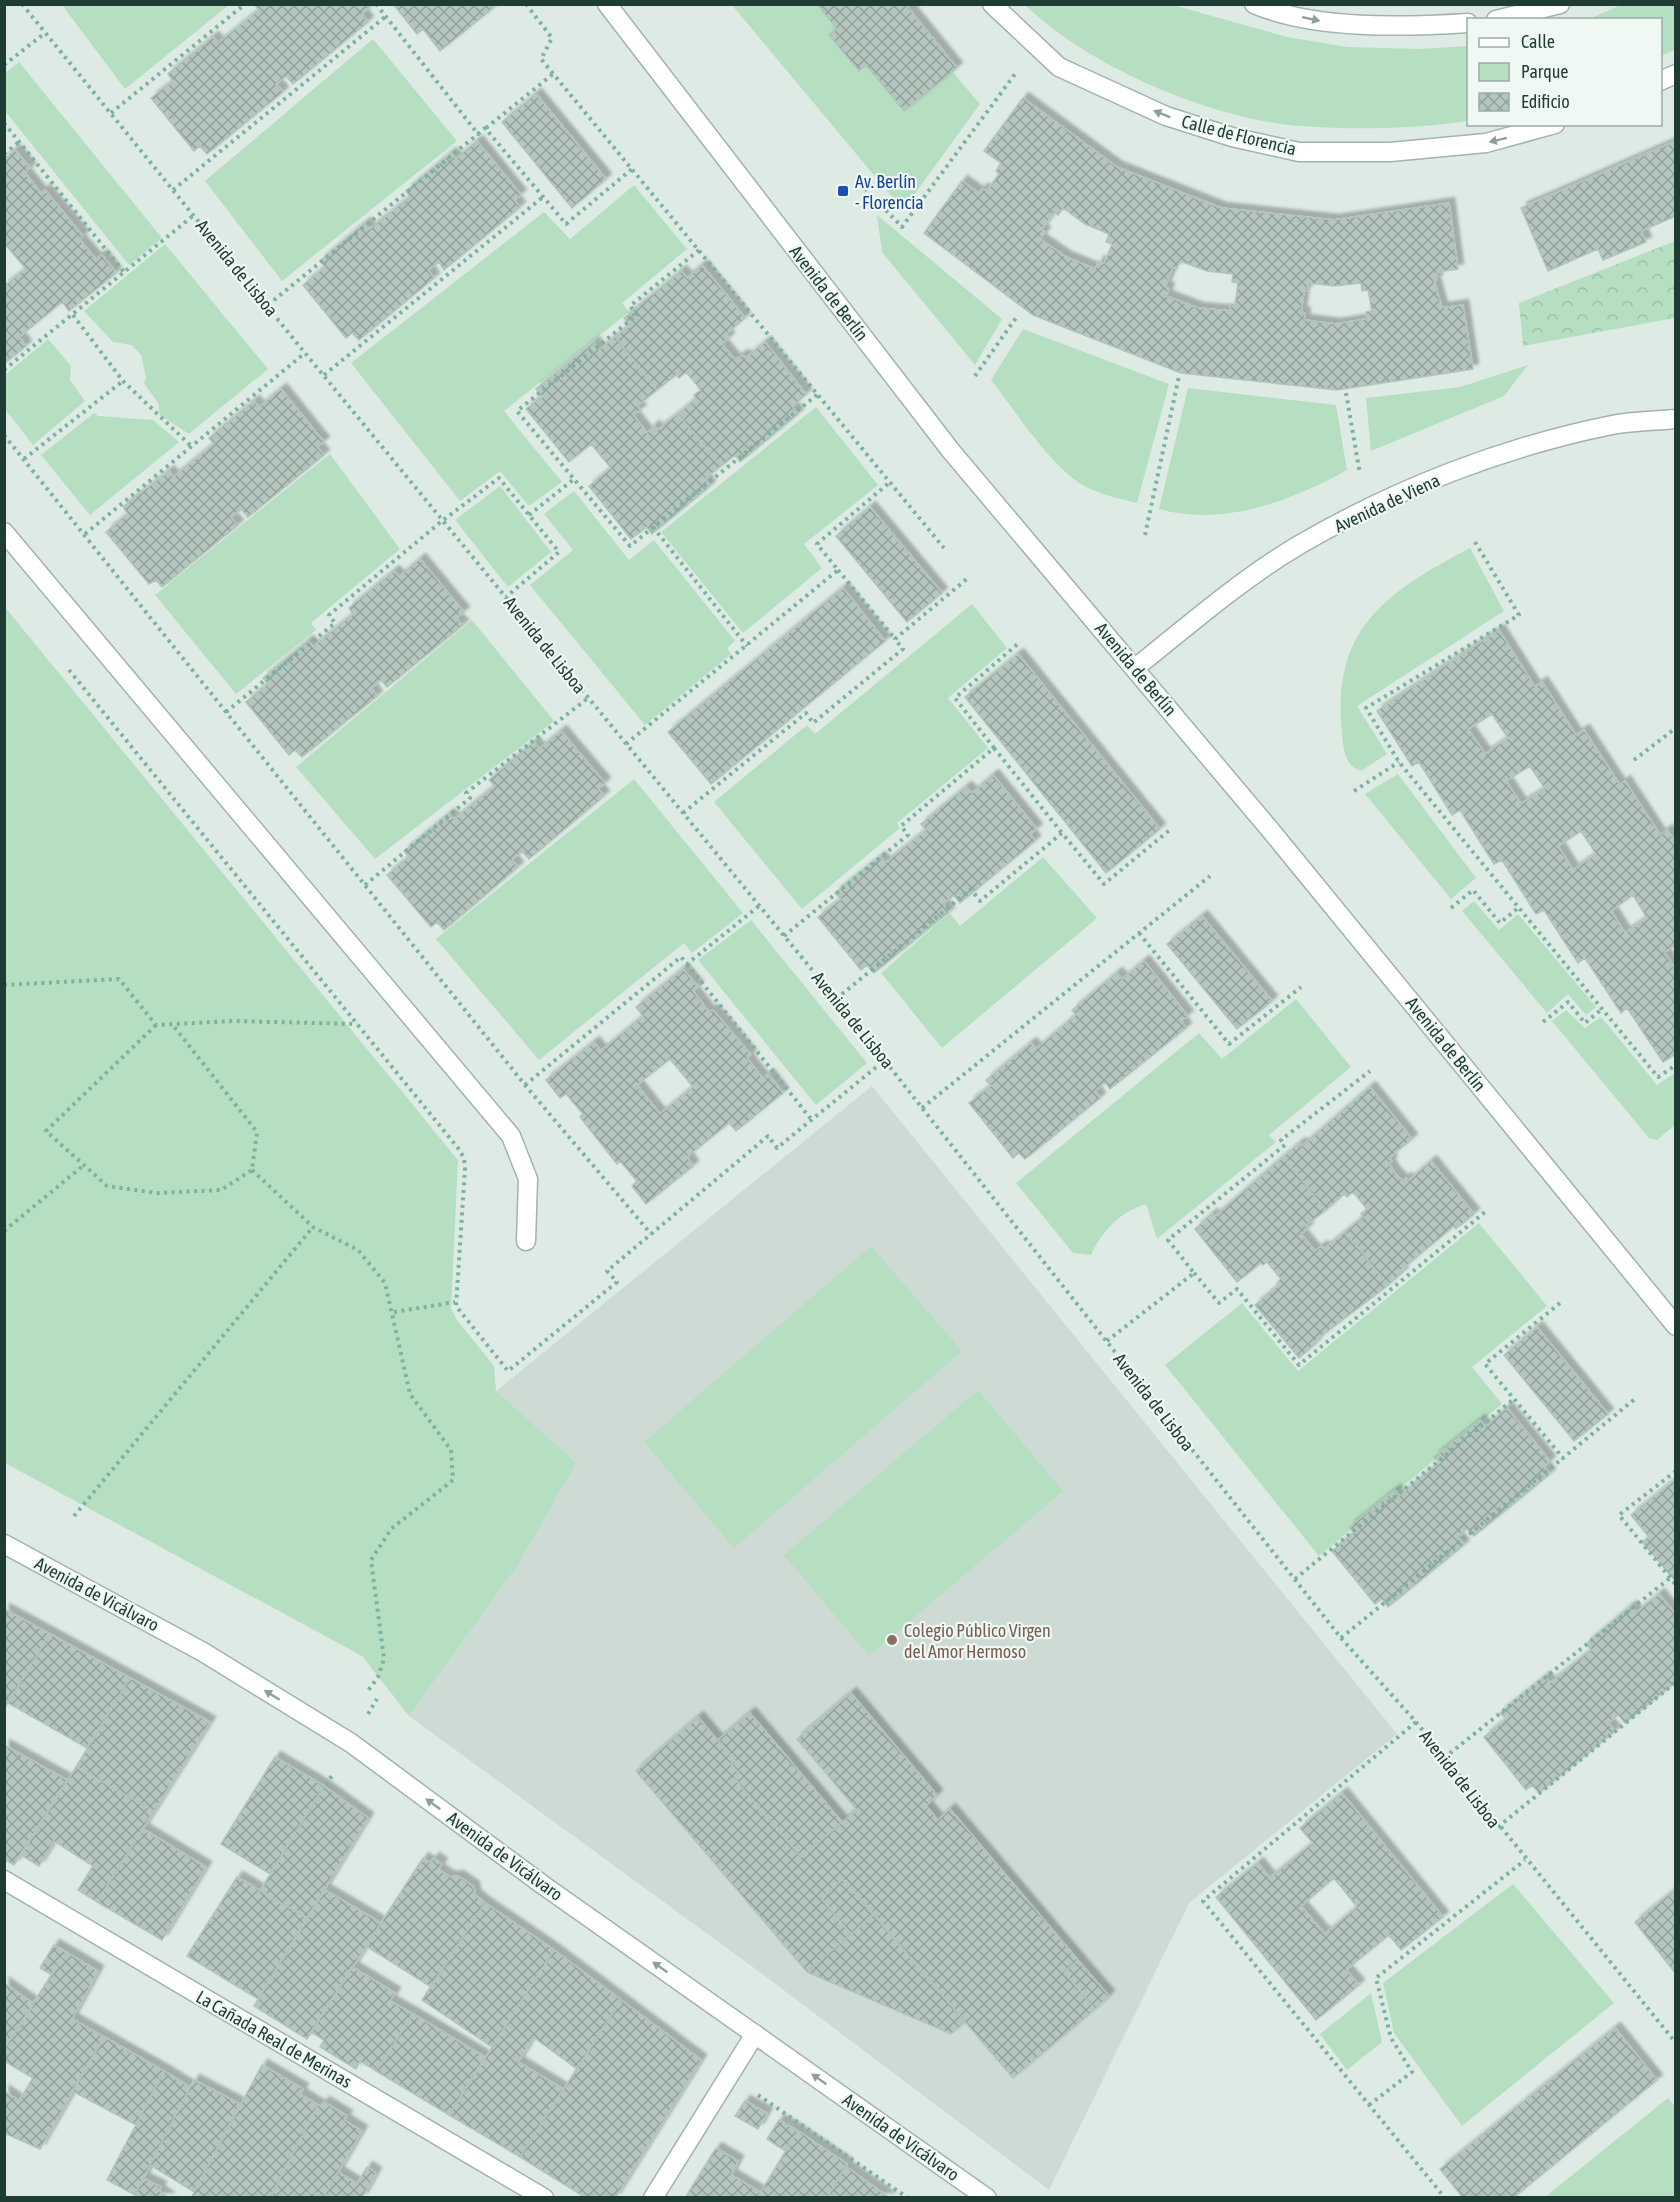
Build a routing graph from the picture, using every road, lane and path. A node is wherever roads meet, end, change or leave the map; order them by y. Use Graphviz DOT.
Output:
graph roads {
  1 [pos="245,4"];
  2 [pos="376,4"];
  3 [pos="526,4"];
  4 [pos="607,4"];
  5 [pos="992,4"];
  6 [pos="1254,4"];
  7 [pos="1560,4"];
  8 [pos="23,5"];
  9 [pos="386,17"];
  10 [pos="1504,18"];
  11 [pos="1467,22"];
  12 [pos="45,33"];
  13 [pos="1022,64"];
  14 [pos="4,65"];
  15 [pos="553,74"];
  16 [pos="1676,74"];
  17 [pos="1662,80"];
  18 [pos="111,113"];
  19 [pos="4,123"];
  20 [pos="1547,126"];
  21 [pos="486,128"];
  22 [pos="478,134"];
  23 [pos="20,142"];
  24 [pos="4,154"];
  25 [pos="632,169"];
  26 [pos="860,183"];
  27 [pos="173,190"];
  28 [pos="543,197"];
  29 [pos="194,215"];
  30 [pos="699,250"];
  31 [pos="124,272"];
  32 [pos="268,305"];
  33 [pos="73,315"];
  34 [pos="1018,315"];
  35 [pos="305,353"];
  36 [pos="4,370"];
  37 [pos="324,375"];
  38 [pos="975,376"];
  39 [pos="1179,376"];
  40 [pos="123,381"];
  41 [pos="1346,393"];
  42 [pos="818,394"];
  43 [pos="1676,419"];
  44 [pos="4,435"];
  45 [pos="191,446"];
  46 [pos="24,459"];
  47 [pos="1360,474"];
  48 [pos="574,479"];
  49 [pos="890,482"];
  50 [pos="528,514"];
  51 [pos="442,521"];
  52 [pos="653,527"];
  53 [pos="4,532"];
  54 [pos="85,534"];
  55 [pos="1145,535"];
  56 [pos="1475,542"];
  57 [pos="944,548"];
  58 [pos="838,570"];
  59 [pos="968,578"];
  60 [pos="506,597"];
  61 [pos="895,639"];
  62 [pos="1020,642"];
  63 [pos="747,646"];
  64 [pos="64,664"];
  65 [pos="1135,668"];
  66 [pos="588,698"];
  67 [pos="226,712"];
  68 [pos="1676,728"];
  69 [pos="626,744"];
  70 [pos="994,748"];
  71 [pos="1634,760"];
  72 [pos="1400,762"];
  73 [pos="1354,790"];
  74 [pos="683,813"];
  75 [pos="1171,829"];
  76 [pos="1062,833"];
  77 [pos="1210,876"];
  78 [pos="365,885"];
  79 [pos="759,906"];
  80 [pos="1451,908"];
  81 [pos="1518,908"];
  82 [pos="1139,933"];
  83 [pos="784,936"];
  84 [pos="687,964"];
  85 [pos="4,985"];
  86 [pos="1301,987"];
  87 [pos="836,999"];
  88 [pos="1602,1009"];
  89 [pos="1543,1022"];
  90 [pos="172,1024"];
  91 [pos="357,1024"];
  92 [pos="156,1025"];
  93 [pos="885,1060"];
  94 [pos="1676,1065"];
  95 [pos="1370,1071"];
  96 [pos="525,1085"];
  97 [pos="922,1108"];
  98 [pos="811,1119"];
  99 [pos="84,1165"];
  100 [pos="252,1170"];
  101 [pos="1485,1212"];
  102 [pos="312,1227"];
  103 [pos="4,1231"];
  104 [pos="651,1234"];
  105 [pos="526,1240"];
  106 [pos="1194,1273"];
  107 [pos="455,1302"];
  108 [pos="1560,1303"];
  109 [pos="393,1312"];
  110 [pos="1676,1326"];
  111 [pos="1107,1341"];
  112 [pos="1636,1398"];
  113 [pos="1515,1399"];
  114 [pos="1563,1458"];
  115 [pos="1676,1472"];
  116 [pos="74,1516"];
  117 [pos="4,1544"];
  118 [pos="1670,1578"];
  119 [pos="1294,1579"];
  120 [pos="1676,1585"];
  121 [pos="1341,1638"];
  122 [pos="1676,1682"];
  123 [pos="366,1692"];
  124 [pos="1416,1722"];
  125 [pos="1444,1758"];
  126 [pos="1498,1827"];
  127 [pos="1525,1860"];
  128 [pos="4,1880"];
  129 [pos="755,2034"];
  130 [pos="1676,2043"];
  131 [pos="756,2094"];
  132 [pos="1369,2105"];
  133 [pos="544,2198"];
  134 [pos="653,2198"];
  135 [pos="908,2198"];
  136 [pos="987,2198"];
  137 [pos="1444,2198"];
  1 -- 18 [label="path"];
  2 -- 9 [label="path"];
  3 -- 15 [label="path"];
  4 -- 65 [label="street, Avenida de Berlín"];
  20 -- 5 [label="street, Calle de Florencia, one-way"];
  6 -- 11 [label="street, one-way"];
  7 -- 10 [label="street"];
  8 -- 12 [label="path, Avenida de Lisboa"];
  9 -- 22 [label="path"];
  9 -- 27 [label="path"];
  12 -- 14 [label="path"];
  12 -- 18 [label="path, Avenida de Lisboa"];
  13 -- 26 [label="path"];
  15 -- 21 [label="path"];
  15 -- 25 [label="path"];
  16 -- 17 [label="street"];
  18 -- 27 [label="path, Avenida de Lisboa"];
  19 -- 23 [label="path"];
  21 -- 22 [label="path"];
  21 -- 28 [label="path"];
  22 -- 32 [label="path"];
  23 -- 24 [label="path"];
  23 -- 31 [label="path"];
  25 -- 28 [label="path"];
  25 -- 30 [label="path"];
  27 -- 29 [label="path, Avenida de Lisboa"];
  28 -- 37 [label="path"];
  29 -- 31 [label="path"];
  29 -- 32 [label="path, Avenida de Lisboa"];
  30 -- 42 [label="path"];
  30 -- 48 [label="path"];
  31 -- 33 [label="path"];
  32 -- 35 [label="path, Avenida de Lisboa"];
  33 -- 36 [label="path"];
  33 -- 40 [label="path"];
  34 -- 38 [label="path"];
  35 -- 37 [label="path, Avenida de Lisboa"];
  35 -- 45 [label="path"];
  37 -- 51 [label="path, Avenida de Lisboa"];
  39 -- 55 [label="path"];
  40 -- 45 [label="path"];
  40 -- 46 [label="path"];
  41 -- 47 [label="path"];
  42 -- 49 [label="path"];
  42 -- 52 [label="path"];
  43 -- 65 [label="street, Avenida de Viena"];
  44 -- 46 [label="path"];
  45 -- 54 [label="path"];
  46 -- 54 [label="path"];
  48 -- 50 [label="path"];
  48 -- 52 [label="path"];
  49 -- 57 [label="path"];
  49 -- 58 [label="path"];
  50 -- 51 [label="path"];
  50 -- 60 [label="path"];
  51 -- 60 [label="path, Avenida de Lisboa"];
  51 -- 67 [label="path"];
  52 -- 63 [label="path"];
  53 -- 105 [label="street"];
  54 -- 67 [label="path"];
  56 -- 72 [label="path"];
  58 -- 61 [label="path"];
  58 -- 63 [label="path"];
  59 -- 61 [label="path"];
  60 -- 66 [label="path, Avenida de Lisboa"];
  61 -- 74 [label="path"];
  62 -- 70 [label="path"];
  63 -- 69 [label="path"];
  64 -- 91 [label="path"];
  65 -- 110 [label="street, Avenida de Berlín"];
  66 -- 69 [label="path, Avenida de Lisboa"];
  66 -- 78 [label="path"];
  67 -- 78 [label="path"];
  68 -- 71 [label="path"];
  69 -- 74 [label="path, Avenida de Lisboa"];
  70 -- 76 [label="path"];
  70 -- 83 [label="path"];
  72 -- 73 [label="path"];
  72 -- 81 [label="path"];
  74 -- 79 [label="path, Avenida de Lisboa"];
  75 -- 76 [label="path"];
  76 -- 87 [label="path"];
  77 -- 82 [label="path"];
  78 -- 96 [label="path"];
  79 -- 83 [label="path, Avenida de Lisboa"];
  79 -- 84 [label="path"];
  80 -- 81 [label="path"];
  81 -- 88 [label="path"];
  82 -- 86 [label="path"];
  82 -- 97 [label="path"];
  83 -- 87 [label="path, Avenida de Lisboa"];
  84 -- 96 [label="path"];
  84 -- 98 [label="path"];
  85 -- 92 [label="path"];
  87 -- 93 [label="path, Avenida de Lisboa"];
  88 -- 89 [label="path"];
  88 -- 94 [label="path"];
  90 -- 91 [label="path"];
  90 -- 92 [label="path"];
  90 -- 100 [label="path"];
  91 -- 107 [label="path"];
  92 -- 99 [label="path"];
  93 -- 97 [label="path, Avenida de Lisboa"];
  93 -- 98 [label="path"];
  95 -- 106 [label="path"];
  96 -- 104 [label="path"];
  97 -- 111 [label="path, Avenida de Lisboa"];
  98 -- 104 [label="path"];
  99 -- 100 [label="path"];
  99 -- 103 [label="path"];
  100 -- 102 [label="path"];
  101 -- 106 [label="path"];
  102 -- 109 [label="path"];
  102 -- 116 [label="path"];
  104 -- 107 [label="path"];
  106 -- 111 [label="path"];
  107 -- 109 [label="path"];
  108 -- 113 [label="path"];
  109 -- 123 [label="path"];
  111 -- 119 [label="path, Avenida de Lisboa"];
  112 -- 114 [label="path"];
  113 -- 114 [label="path"];
  113 -- 119 [label="path"];
  114 -- 121 [label="path"];
  115 -- 118 [label="path"];
  129 -- 117 [label="street, Avenida de Vicálvaro, one-way"];
  118 -- 120 [label="path"];
  118 -- 125 [label="path"];
  119 -- 121 [label="path, Avenida de Lisboa"];
  121 -- 124 [label="path, Avenida de Lisboa"];
  122 -- 126 [label="path"];
  124 -- 125 [label="path, Avenida de Lisboa"];
  124 -- 132 [label="path"];
  125 -- 126 [label="path, Avenida de Lisboa"];
  126 -- 127 [label="path, Avenida de Lisboa"];
  127 -- 130 [label="path, Avenida de Lisboa"];
  127 -- 132 [label="path"];
  128 -- 133 [label="street, La Cañada Real de Merinas"];
  129 -- 134 [label="street"];
  136 -- 129 [label="street, Avenida de Vicálvaro, one-way"];
  131 -- 135 [label="path"];
  132 -- 137 [label="path"];
}
